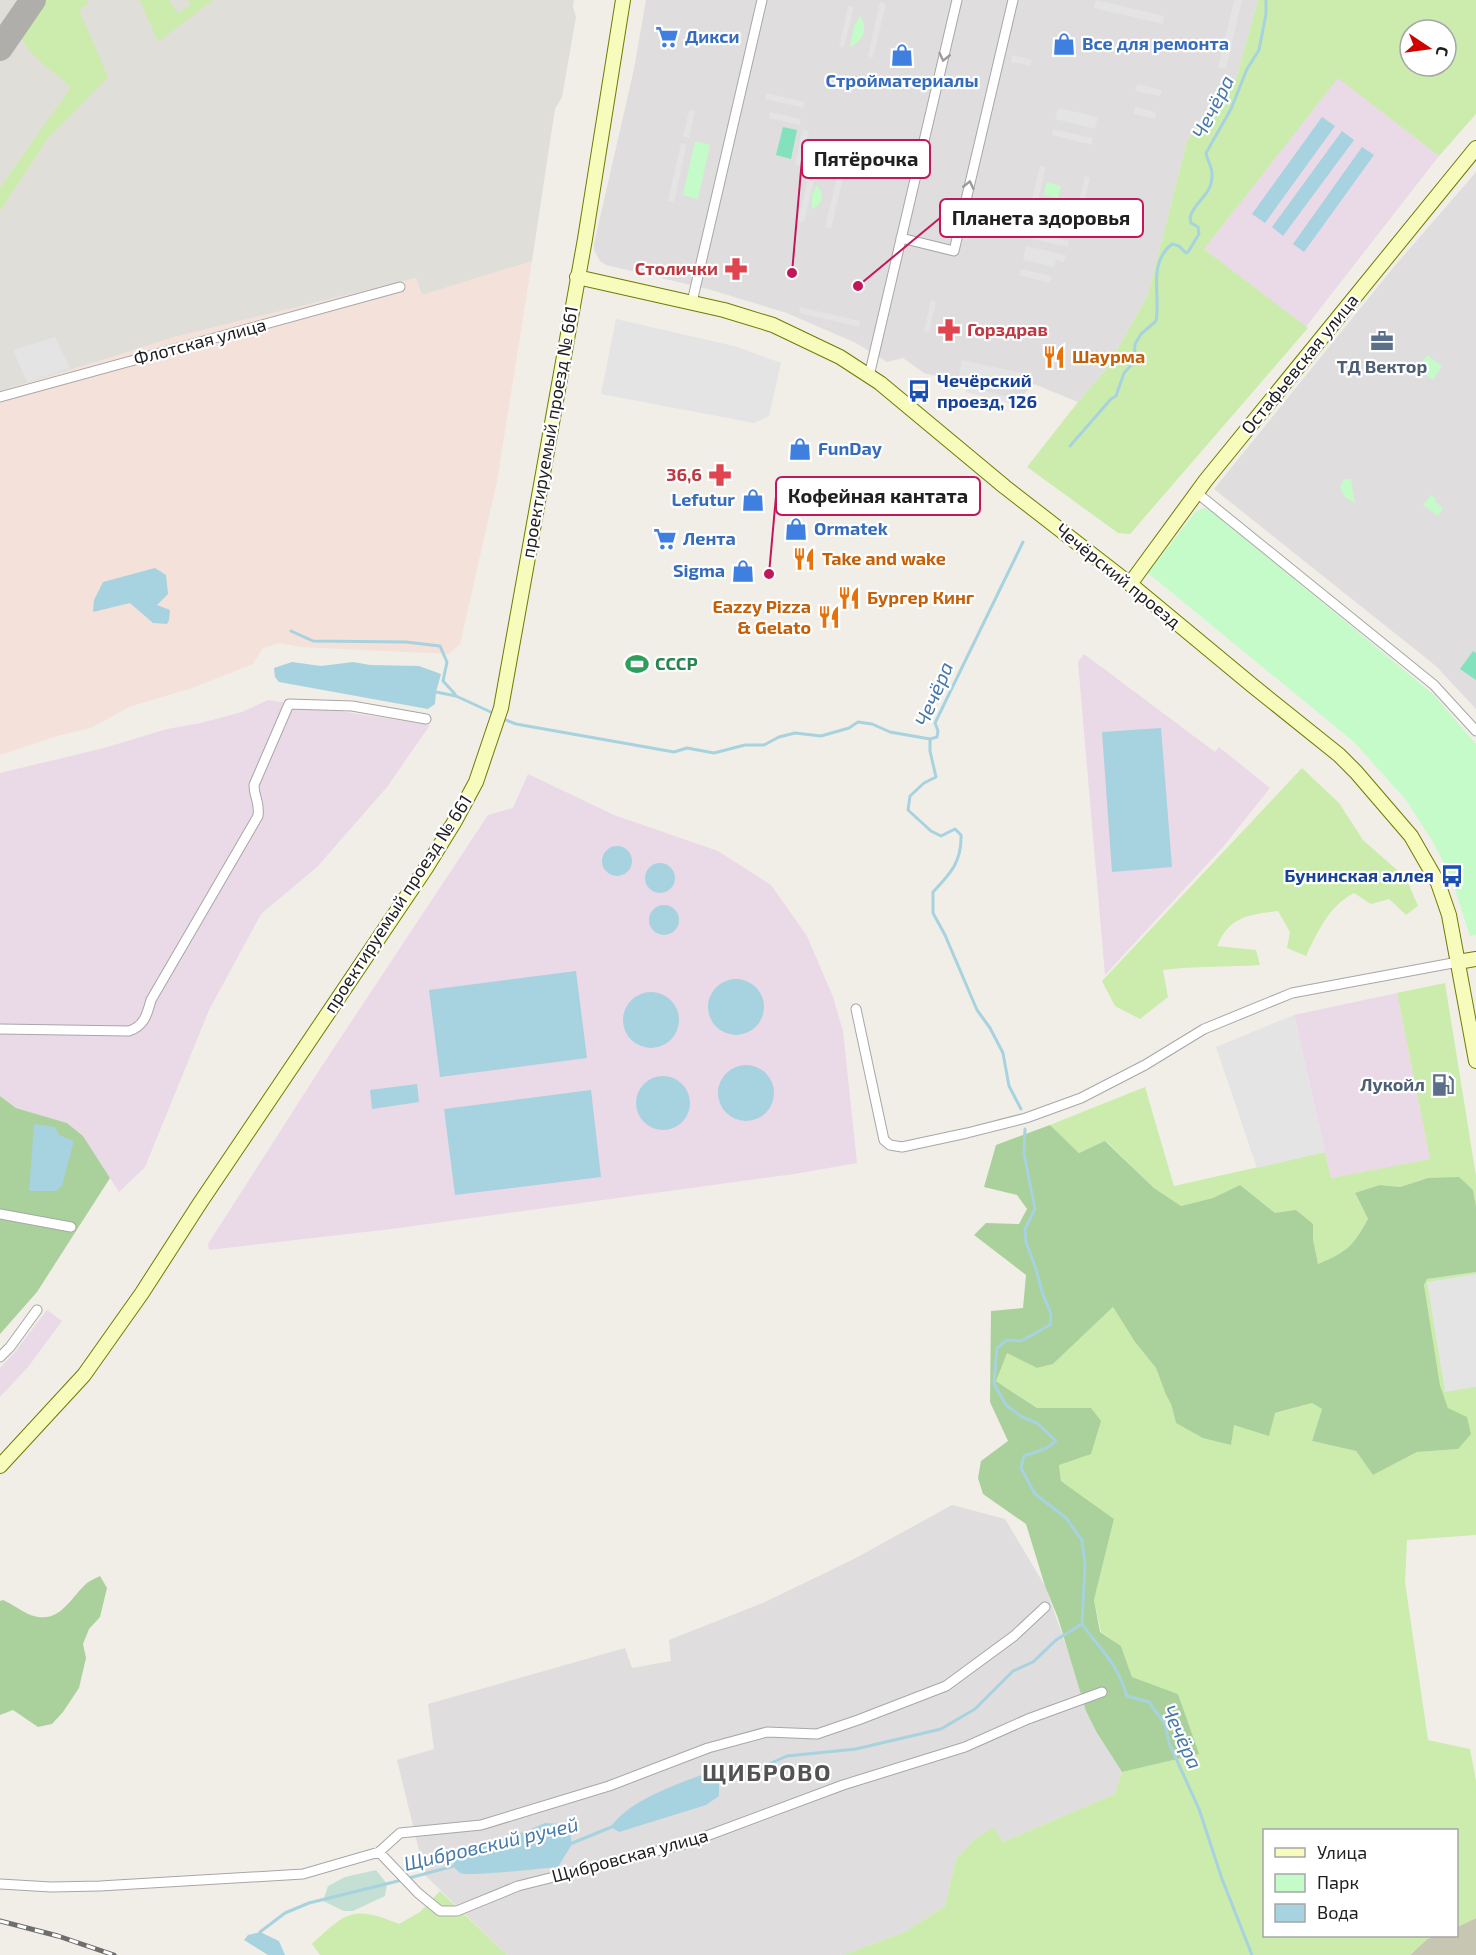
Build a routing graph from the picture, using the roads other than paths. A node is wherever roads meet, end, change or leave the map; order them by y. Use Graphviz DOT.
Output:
graph roads {
  1 [pos="623,0"];
  2 [pos="762,0"];
  3 [pos="957,0"];
  4 [pos="1013,0"];
  5 [pos="1476,148"];
  6 [pos="901,238"];
  7 [pos="578,277"];
  8 [pos="400,287"];
  9 [pos="692,302"];
  10 [pos="869,376"];
  11 [pos="0,397"];
  12 [pos="1197,493"];
  13 [pos="1130,584"];
  14 [pos="426,719"];
  15 [pos="1476,731"];
  16 [pos="1476,959"];
  17 [pos="1458,962"];
  18 [pos="856,1009"];
  19 [pos="0,1029"];
  20 [pos="1476,1061"];
  21 [pos="0,1214"];
  22 [pos="71,1227"];
  23 [pos="37,1310"];
  24 [pos="0,1357"];
  25 [pos="0,1466"];
  26 [pos="1045,1607"];
  27 [pos="1102,1692"];
  28 [pos="379,1852"];
  29 [pos="0,1884"];
  1 -- 7 [label="main road, проектируемый проезд № 661"];
  2 -- 9 [label="street"];
  3 -- 6 [label="street, one-way"];
  6 -- 4 [label="street, one-way"];
  5 -- 12 [label="main road, Остафьевская улица"];
  6 -- 10 [label="street"];
  7 -- 9 [label="main road, Чечёрский проезд"];
  7 -- 25 [label="main road, проектируемый проезд № 661"];
  8 -- 11 [label="street, Флотская улица"];
  9 -- 10 [label="main road, Чечёрский проезд"];
  10 -- 13 [label="main road, Чечёрский проезд"];
  12 -- 13 [label="main road, Остафьевская улица"];
  12 -- 15 [label="street"];
  13 -- 17 [label="main road, Чечёрский проезд"];
  14 -- 19 [label="street"];
  16 -- 17 [label="main road"];
  17 -- 18 [label="street"];
  17 -- 20 [label="main road, Чечёрский проезд"];
  21 -- 22 [label="street"];
  23 -- 24 [label="street"];
  26 -- 28 [label="street"];
  27 -- 28 [label="street, Щибровская улица"];
  28 -- 29 [label="street"];
}
